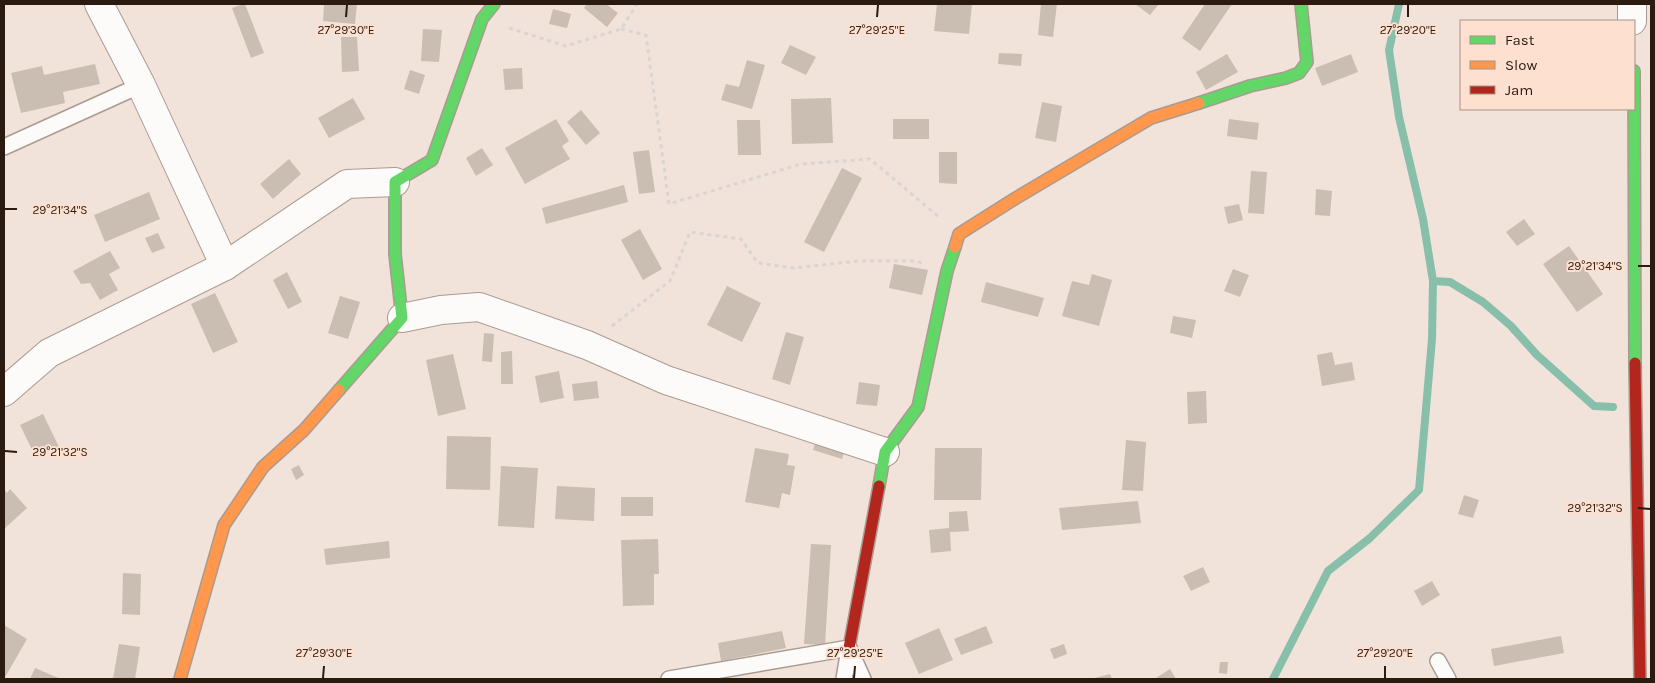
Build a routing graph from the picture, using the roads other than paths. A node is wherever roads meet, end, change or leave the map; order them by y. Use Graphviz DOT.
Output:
graph roads {
  1 [pos="99,4"];
  2 [pos="494,4"];
  3 [pos="1301,4"];
  4 [pos="1632,4"];
  5 [pos="1632,20"];
  6 [pos="141,84"];
  7 [pos="1635,93"];
  8 [pos="4,147"];
  9 [pos="395,182"];
  10 [pos="225,266"];
  11 [pos="1643,268"];
  12 [pos="402,318"];
  13 [pos="4,392"];
  14 [pos="885,452"];
  15 [pos="849,648"];
  16 [pos="1438,661"];
  17 [pos="1644,672"];
  18 [pos="180,679"];
  19 [pos="669,679"];
  20 [pos="844,679"];
  21 [pos="862,679"];
  22 [pos="1448,679"];
  1 -- 6 [label="street"];
  2 -- 9 [label="street"];
  3 -- 14 [label="street"];
  4 -- 5 [label="street"];
  6 -- 8 [label="lane"];
  6 -- 10 [label="street"];
  7 -- 11 [label="street"];
  9 -- 10 [label="street"];
  9 -- 12 [label="street"];
  10 -- 13 [label="street"];
  11 -- 17 [label="street"];
  12 -- 14 [label="street"];
  12 -- 18 [label="street"];
  14 -- 15 [label="street"];
  15 -- 19 [label="lane"];
  15 -- 20 [label="lane"];
  15 -- 21 [label="lane"];
  16 -- 22 [label="lane"];
}
